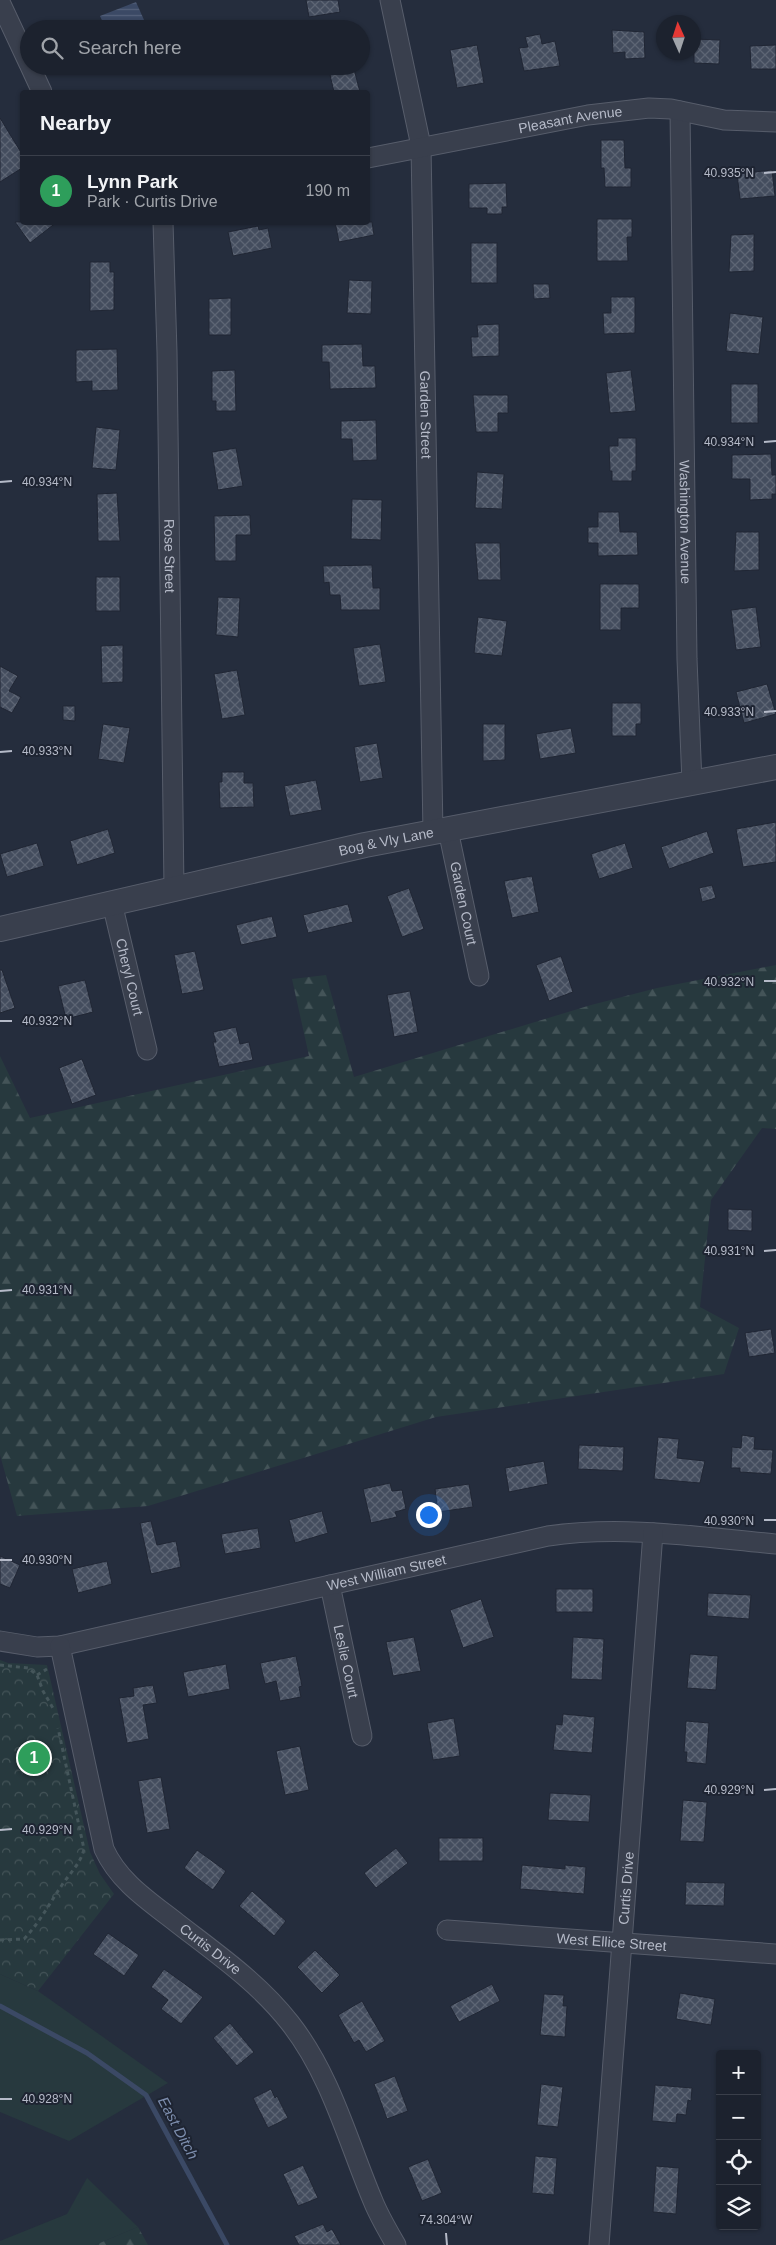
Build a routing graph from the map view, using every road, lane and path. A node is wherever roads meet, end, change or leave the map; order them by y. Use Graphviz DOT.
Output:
graph roads {
  1 [pos="390,0"];
  2 [pos="0,2"];
  3 [pos="20,45"];
  4 [pos="34,75"];
  5 [pos="41,90"];
  6 [pos="680,111"];
  7 [pos="776,122"];
  8 [pos="421,146"];
  9 [pos="370,158"];
  10 [pos="163,225"];
  11 [pos="776,767"];
  12 [pos="692,783"];
  13 [pos="441,831"];
  14 [pos="174,889"];
  15 [pos="112,904"];
  16 [pos="0,929"];
  17 [pos="479,976"];
  18 [pos="147,1050"];
  19 [pos="653,1533"];
  20 [pos="776,1544"];
  21 [pos="330,1585"];
  22 [pos="0,1641"];
  23 [pos="60,1646"];
  24 [pos="0,1665"];
  25 [pos="48,1669"];
  26 [pos="37,1675"];
  27 [pos="56,1717"];
  28 [pos="58,1726"];
  29 [pos="362,1736"];
  30 [pos="447,1930"];
  31 [pos="0,1940"];
  32 [pos="623,1943"];
  33 [pos="776,1954"];
  34 [pos="396,2245"];
  35 [pos="599,2245"];
  1 -- 8 [label="street, Garden Street"];
  2 -- 3 [label="street"];
  4 -- 5 [label="street"];
  6 -- 7 [label="street, Pleasant Avenue"];
  6 -- 8 [label="street, Pleasant Avenue"];
  6 -- 12 [label="street, Washington Avenue"];
  8 -- 9 [label="street, Pleasant Avenue"];
  8 -- 13 [label="street, Garden Street"];
  10 -- 14 [label="street, Rose Street"];
  11 -- 12 [label="street, Bog & Vly Lane"];
  12 -- 13 [label="street, Bog & Vly Lane"];
  13 -- 14 [label="street, Bog & Vly Lane"];
  13 -- 17 [label="street, Garden Court"];
  14 -- 15 [label="street, Bog & Vly Lane"];
  15 -- 16 [label="street, Bog & Vly Lane"];
  15 -- 18 [label="street, Cheryl Court"];
  19 -- 20 [label="street, West William Street"];
  19 -- 21 [label="street, West William Street"];
  19 -- 32 [label="street, Curtis Drive"];
  21 -- 23 [label="street, West William Street"];
  21 -- 29 [label="street, Leslie Court"];
  22 -- 23 [label="street, West William Street"];
  23 -- 34 [label="street, Curtis Drive"];
  24 -- 26 [label="path"];
  25 -- 26 [label="path"];
  26 -- 27 [label="path"];
  28 -- 31 [label="path"];
  30 -- 32 [label="street, West Ellice Street"];
  32 -- 33 [label="street, West Ellice Street"];
  32 -- 35 [label="street, Curtis Drive"];
}
